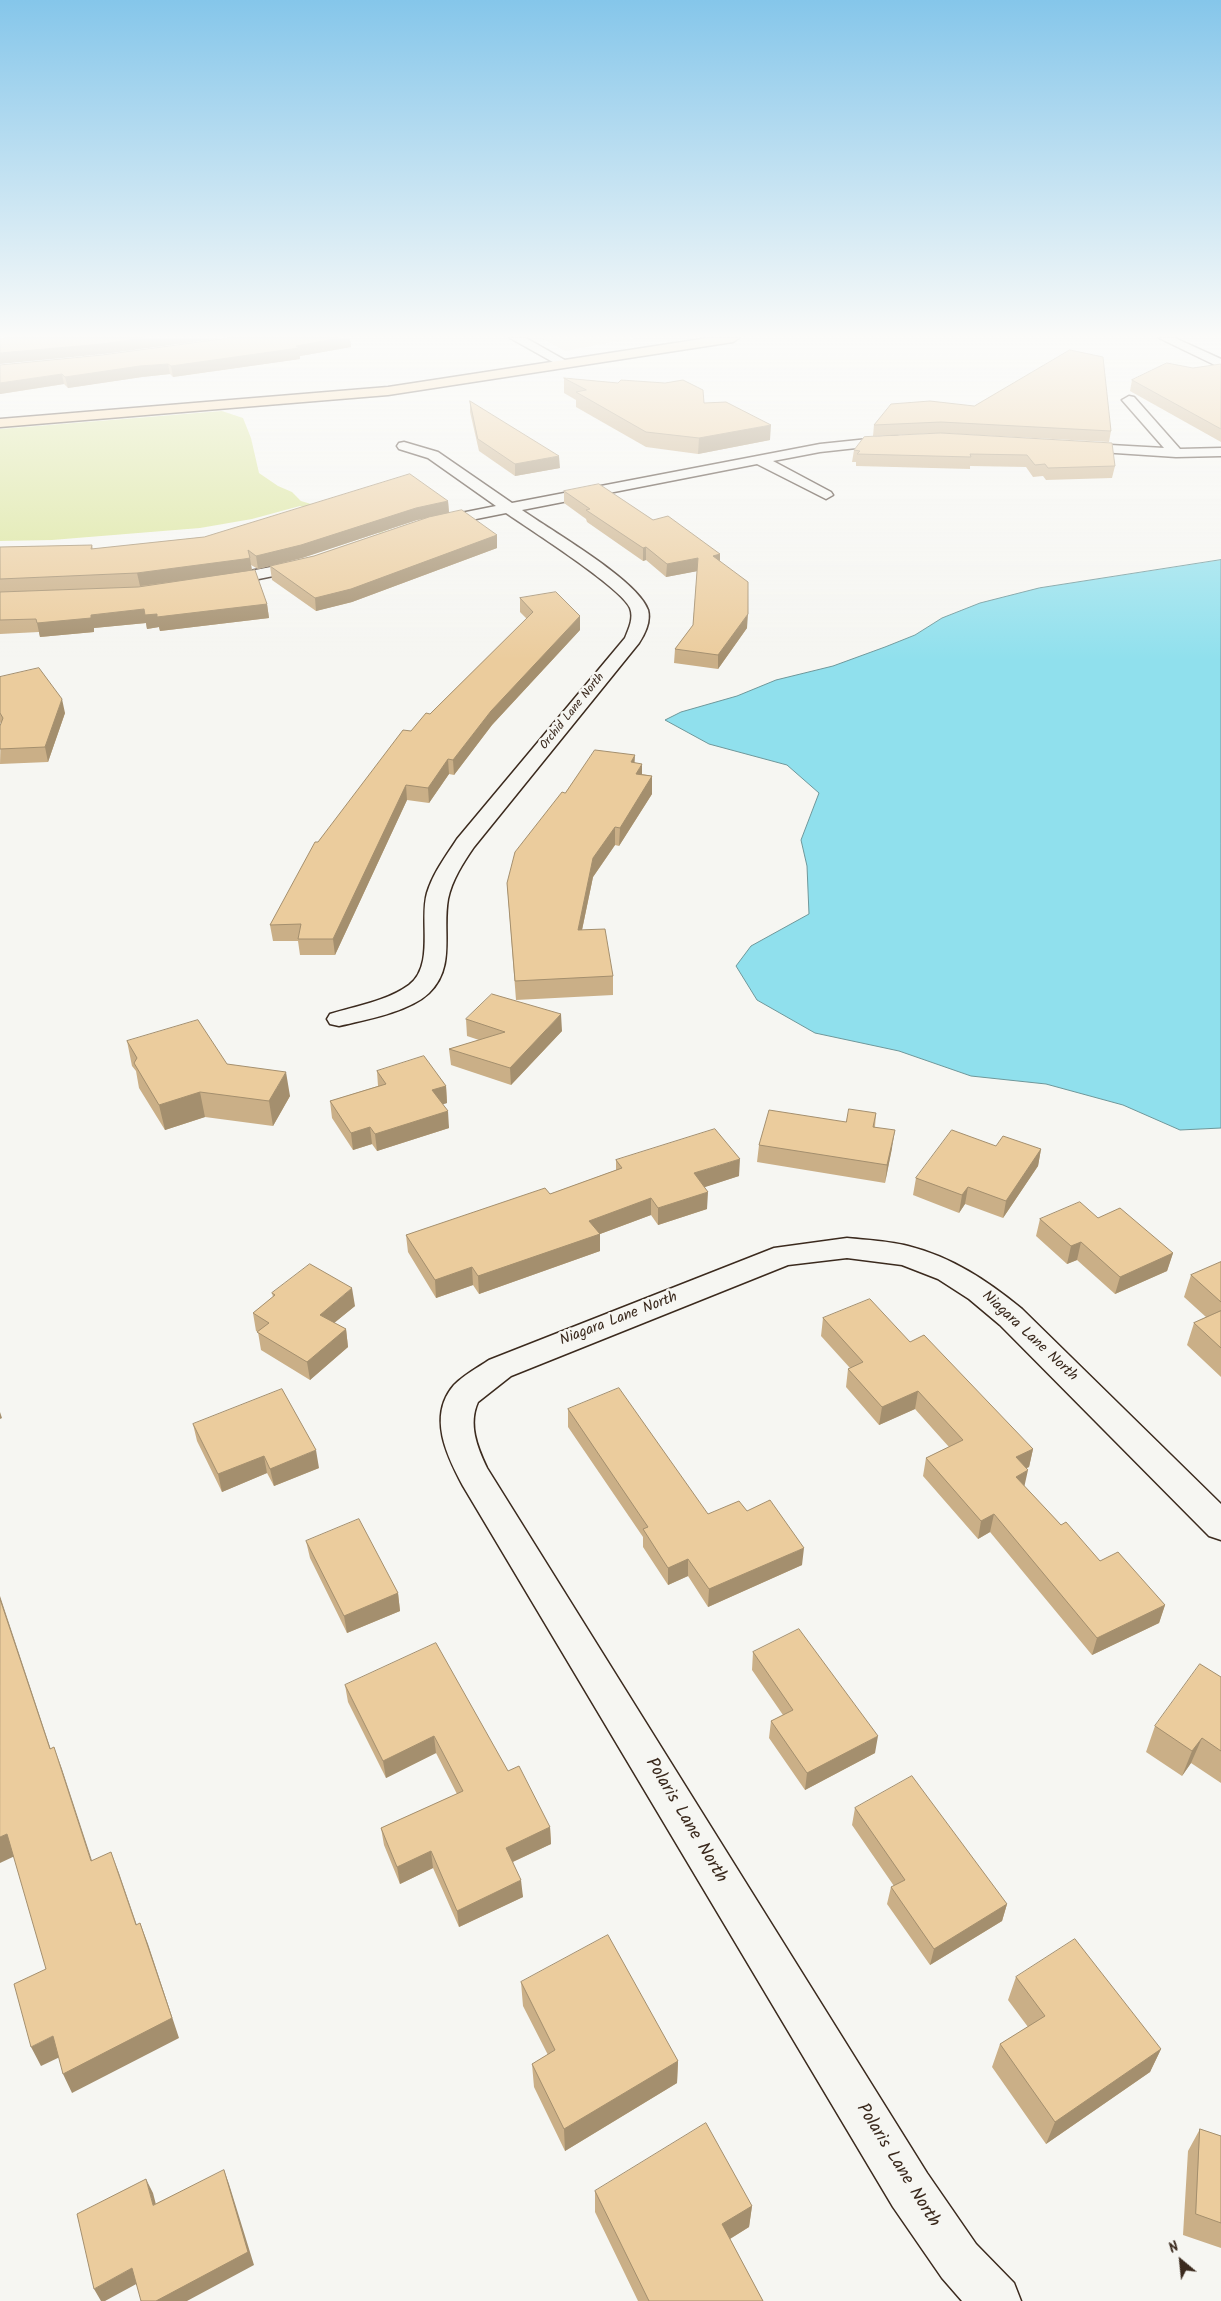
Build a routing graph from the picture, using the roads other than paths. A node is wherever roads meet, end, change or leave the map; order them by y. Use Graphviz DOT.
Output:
graph roads {
  1 [pos="839,445"];
  2 [pos="1169,445"];
  3 [pos="404,446"];
  4 [pos="1064,446"];
  5 [pos="1221,452"];
  6 [pos="1176,453"];
  7 [pos="760,460"];
  8 [pos="826,495"];
  9 [pos="508,507"];
  10 [pos="419,526"];
  11 [pos="320,561"];
  12 [pos="202,584"];
  13 [pos="339,1019"];
  14 [pos="535,1353"];
  15 [pos="1221,1526"];
  16 [pos="996,2301"];
  1 -- 7 [label="street"];
  2 -- 6 [label="street"];
  3 -- 9 [label="street, Orchid Lane North"];
  4 -- 6 [label="street"];
  5 -- 6 [label="street"];
  7 -- 8 [label="street"];
  7 -- 9 [label="street"];
  9 -- 10 [label="street"];
  9 -- 13 [label="street, Orchid Lane North"];
  11 -- 12 [label="street"];
  14 -- 15 [label="street, Niagara Lane North"];
  14 -- 16 [label="street, Polaris Lane North"];
}
